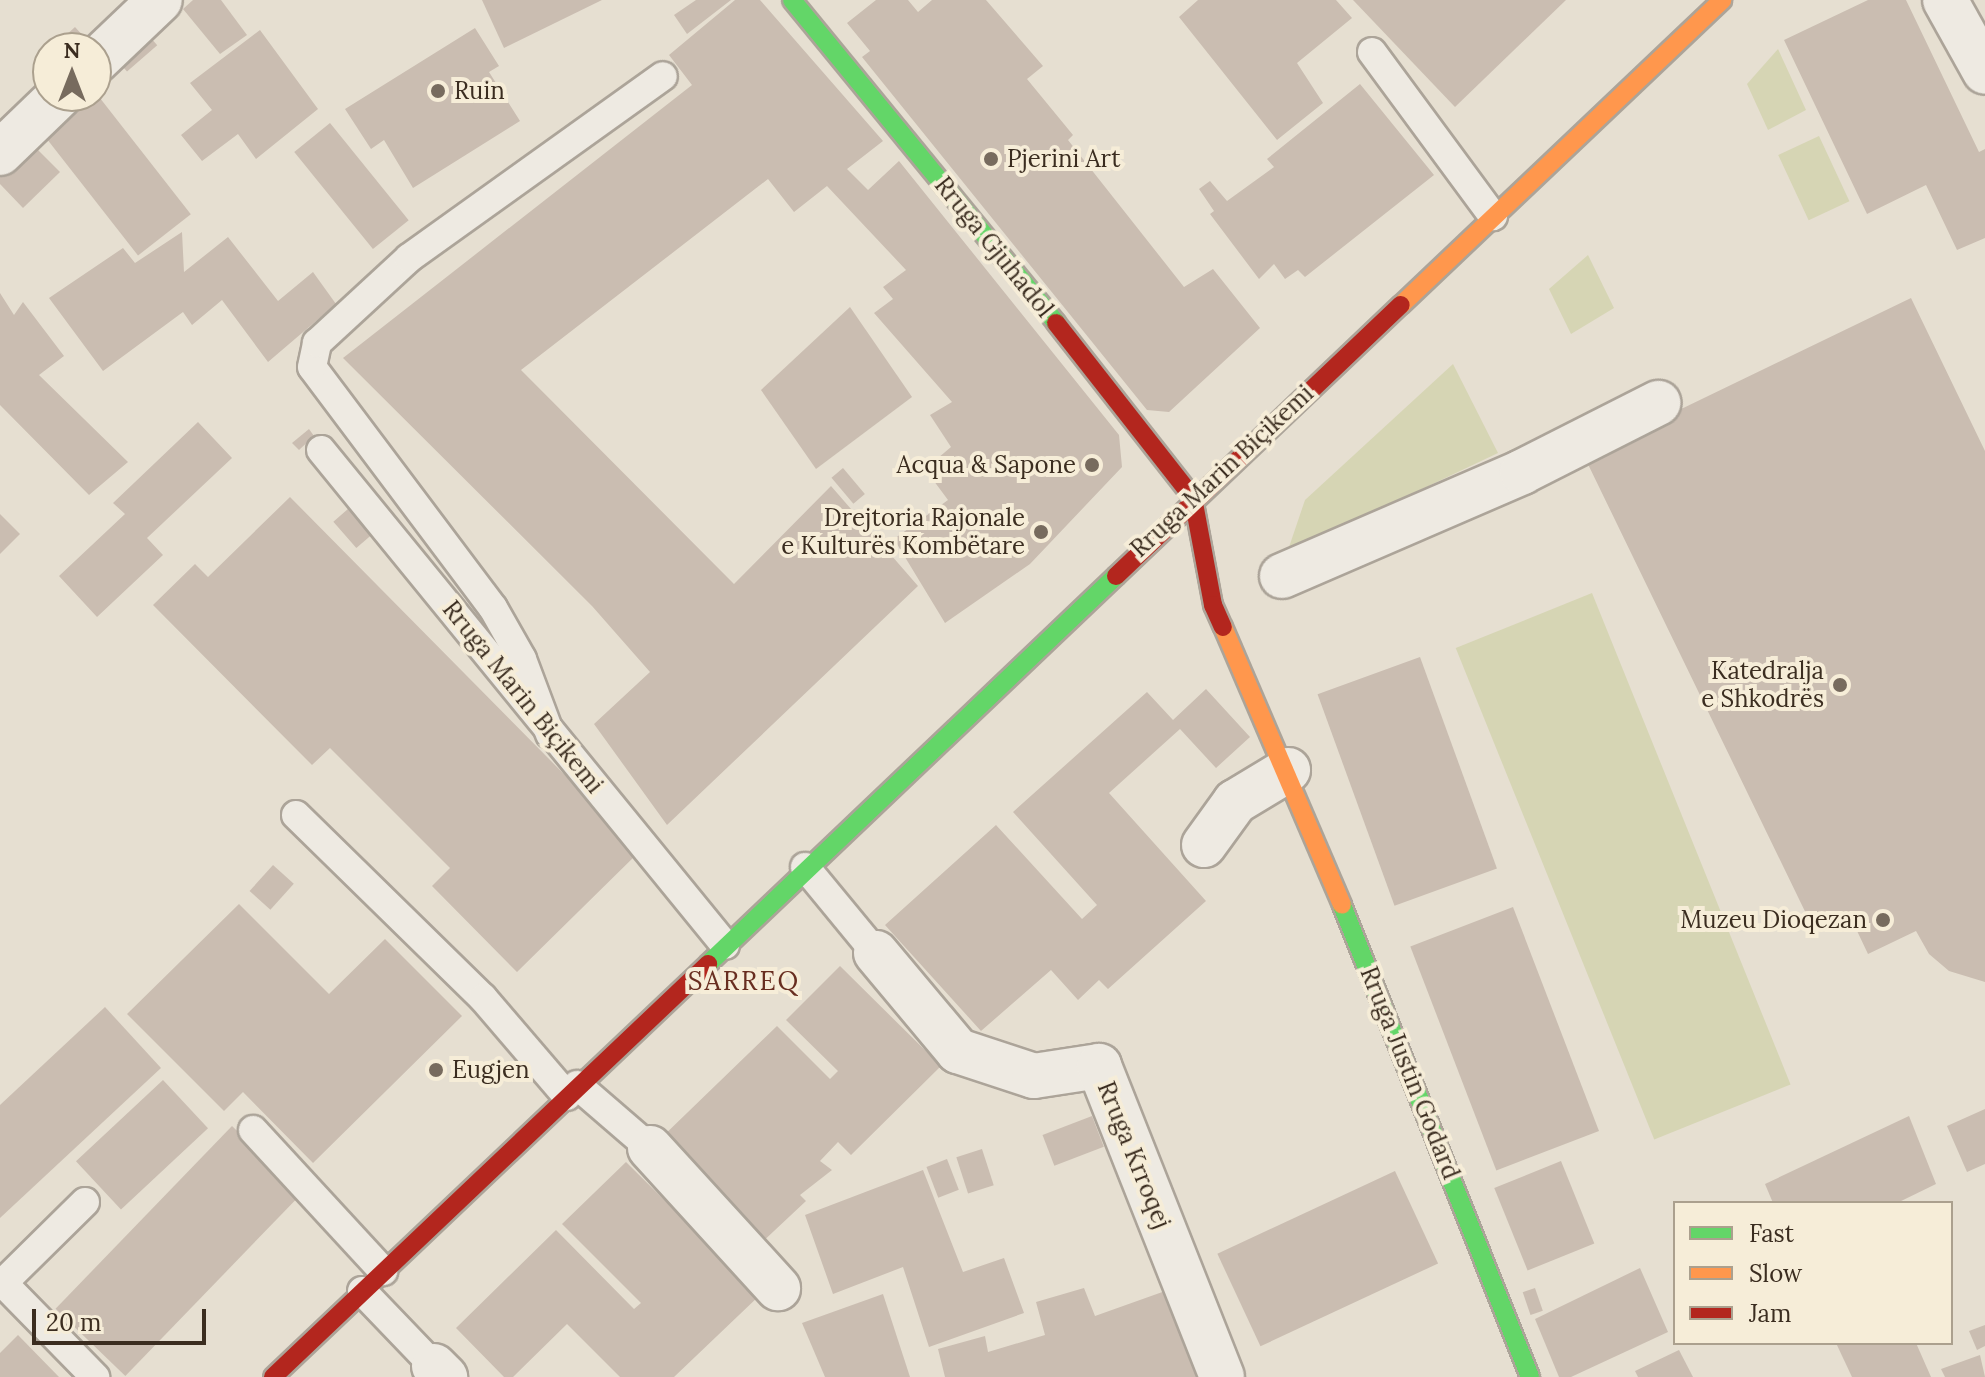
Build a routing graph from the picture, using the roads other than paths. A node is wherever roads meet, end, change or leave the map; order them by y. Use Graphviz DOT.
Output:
graph roads {
  1 [pos="160,0"];
  2 [pos="792,0"];
  3 [pos="1722,0"];
  4 [pos="1945,0"];
  5 [pos="112,46"];
  6 [pos="1372,52"];
  7 [pos="1985,72"];
  8 [pos="663,76"];
  9 [pos="42,112"];
  10 [pos="0,153"];
  11 [pos="1493,216"];
  12 [pos="1658,403"];
  13 [pos="321,450"];
  14 [pos="1193,498"];
  15 [pos="1282,576"];
  16 [pos="550,734"];
  17 [pos="1288,770"];
  18 [pos="296,815"];
  19 [pos="1204,845"];
  20 [pos="805,867"];
  21 [pos="725,945"];
  22 [pos="876,953"];
  23 [pos="572,1091"];
  24 [pos="253,1130"];
  25 [pos="650,1148"];
  26 [pos="85,1202"];
  27 [pos="383,1271"];
  28 [pos="778,1288"];
  29 [pos="362,1291"];
  30 [pos="439,1372"];
  31 [pos="95,1377"];
  32 [pos="273,1377"];
  33 [pos="1222,1377"];
  34 [pos="1530,1377"];
  1 -- 5 [label="street"];
  2 -- 14 [label="main road, Rruga Gjuhadol"];
  3 -- 11 [label="main road, Rruga Marin Biçikemi"];
  4 -- 7 [label="street"];
  6 -- 11 [label="lane"];
  8 -- 16 [label="lane"];
  9 -- 10 [label="street"];
  11 -- 14 [label="main road, Rruga Marin Biçikemi"];
  12 -- 15 [label="street"];
  13 -- 16 [label="lane, Rruga Marin Biçikemi"];
  14 -- 17 [label="main road, Rruga Justin Godard"];
  14 -- 20 [label="main road, Rruga Marin Biçikemi"];
  16 -- 21 [label="lane, Rruga Marin Biçikemi"];
  17 -- 19 [label="street"];
  17 -- 34 [label="main road, Rruga Justin Godard"];
  18 -- 23 [label="lane"];
  20 -- 21 [label="main road, Rruga Marin Biçikemi"];
  20 -- 22 [label="lane, Rruga Krroqej"];
  21 -- 23 [label="main road, Rruga Marin Biçikemi"];
  22 -- 33 [label="street, Rruga Krroqej"];
  23 -- 25 [label="lane"];
  23 -- 27 [label="main road, Rruga Marin Biçikemi"];
  24 -- 27 [label="lane"];
  25 -- 28 [label="street"];
  26 -- 31 [label="lane"];
  27 -- 29 [label="main road, Rruga Marin Biçikemi"];
  29 -- 30 [label="lane"];
  29 -- 32 [label="main road, Rruga Marin Biçikemi"];
}
